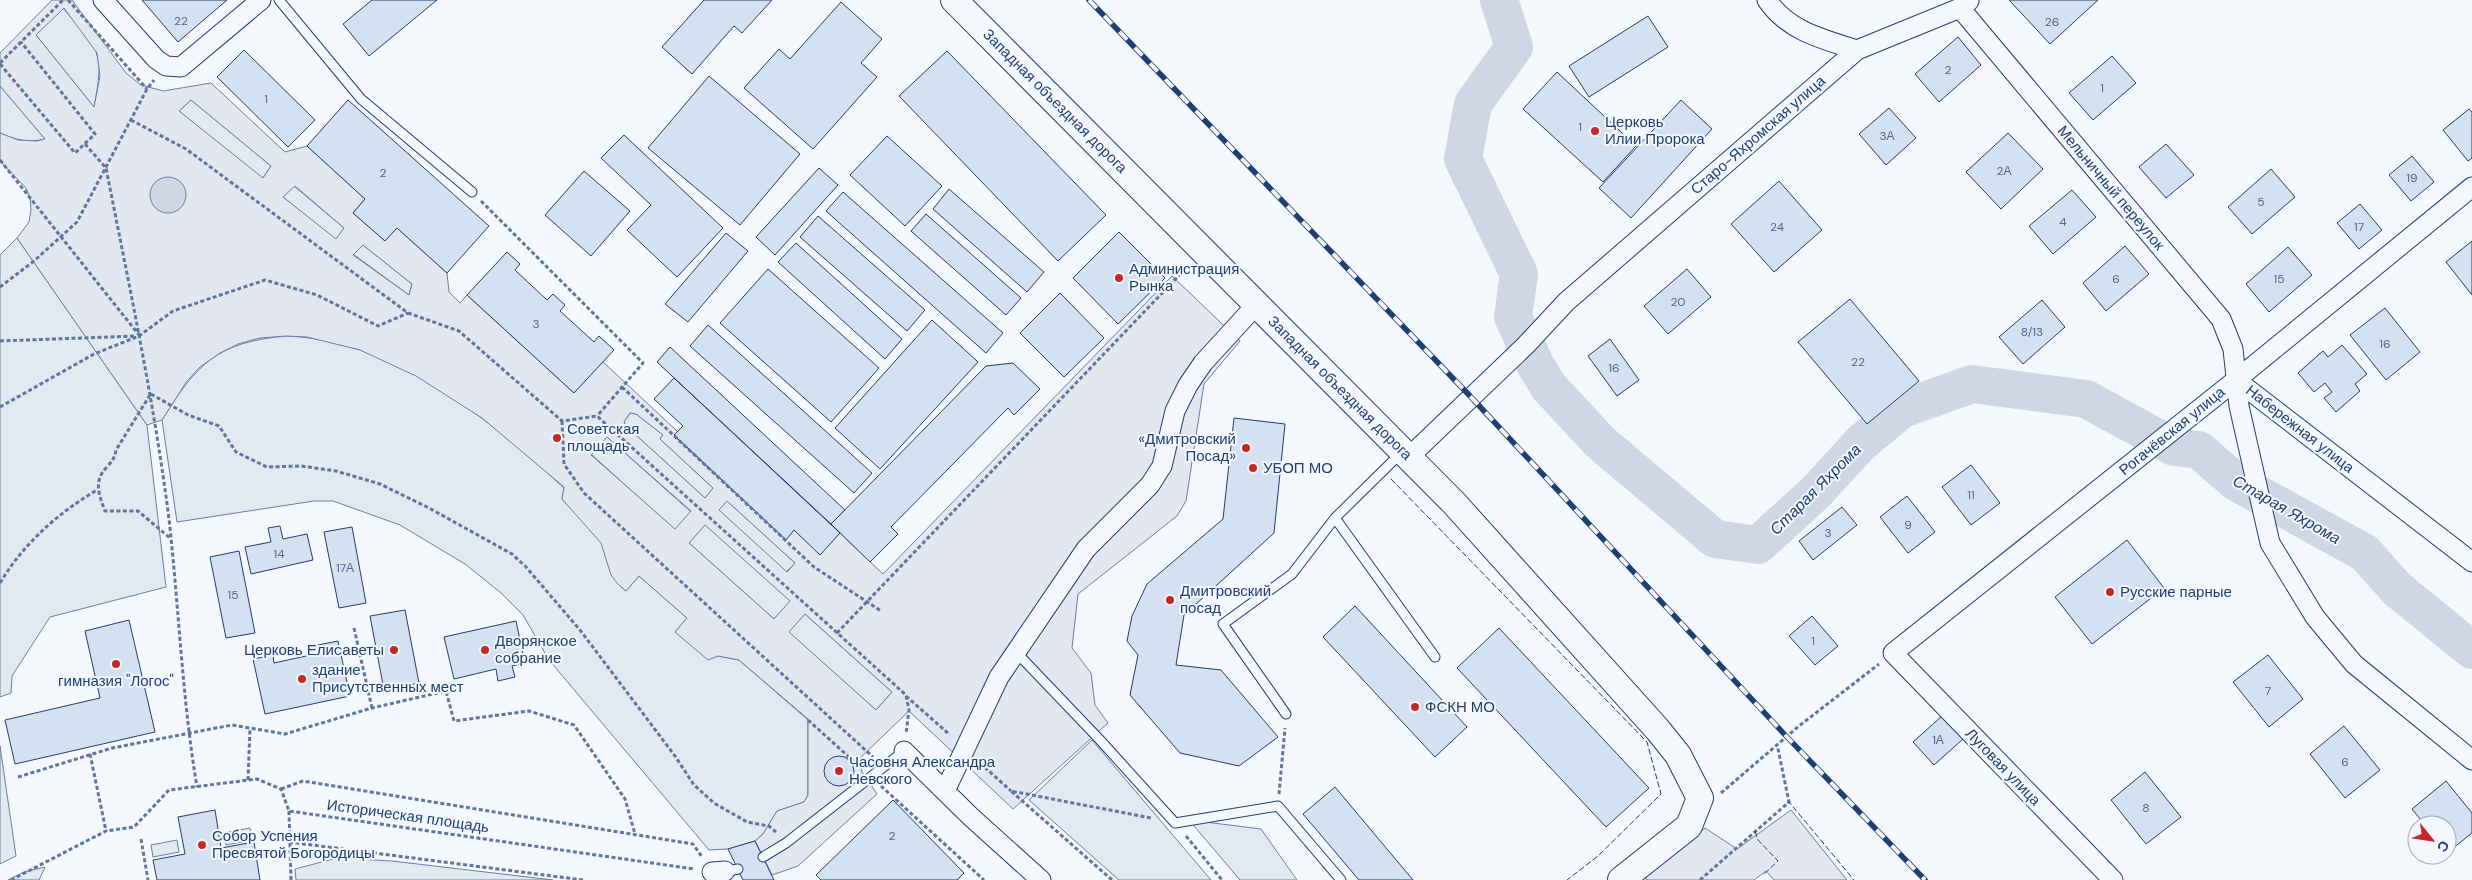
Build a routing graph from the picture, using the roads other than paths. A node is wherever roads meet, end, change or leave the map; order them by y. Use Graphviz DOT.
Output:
graph roads {
  1 [pos="103,0"];
  2 [pos="260,0"];
  3 [pos="279,0"];
  4 [pos="954,0"];
  5 [pos="1767,0"];
  6 [pos="1965,4"];
  7 [pos="1857,50"];
  8 [pos="2472,187"];
  9 [pos="472,192"];
  10 [pos="1257,304"];
  11 [pos="2236,380"];
  12 [pos="1406,454"];
  13 [pos="1335,518"];
  14 [pos="2472,562"];
  15 [pos="1016,652"];
  16 [pos="1893,653"];
  17 [pos="1435,657"];
  18 [pos="1286,714"];
  19 [pos="904,752"];
  20 [pos="2472,760"];
  21 [pos="945,791"];
  22 [pos="763,857"];
  23 [pos="1041,880"];
  24 [pos="1341,880"];
  25 [pos="1621,880"];
  26 [pos="2113,880"];
  1 -- 2 [label="street"];
  3 -- 9 [label="lane"];
  4 -- 10 [label="main road, Западная объездная дорога"];
  5 -- 7 [label="street"];
  6 -- 7 [label="street, Старо-Яхромская улица"];
  6 -- 11 [label="street, Мельничный переулок"];
  7 -- 12 [label="street, Старо-Яхромская улица"];
  8 -- 11 [label="street, Рогачёвская улица"];
  10 -- 12 [label="main road, Западная объездная дорога"];
  10 -- 15 [label="street"];
  11 -- 14 [label="street, Набережная улица"];
  11 -- 16 [label="street, Рогачёвская улица"];
  11 -- 20 [label="street, Набережная улица"];
  12 -- 13 [label="lane"];
  12 -- 25 [label="main road, Западная объездная дорога"];
  13 -- 17 [label="lane"];
  13 -- 18 [label="lane"];
  15 -- 21 [label="street"];
  15 -- 24 [label="lane"];
  16 -- 26 [label="street, Луговая улица"];
  19 -- 21 [label="street"];
  19 -- 22 [label="lane"];
  21 -- 23 [label="street"];
}
